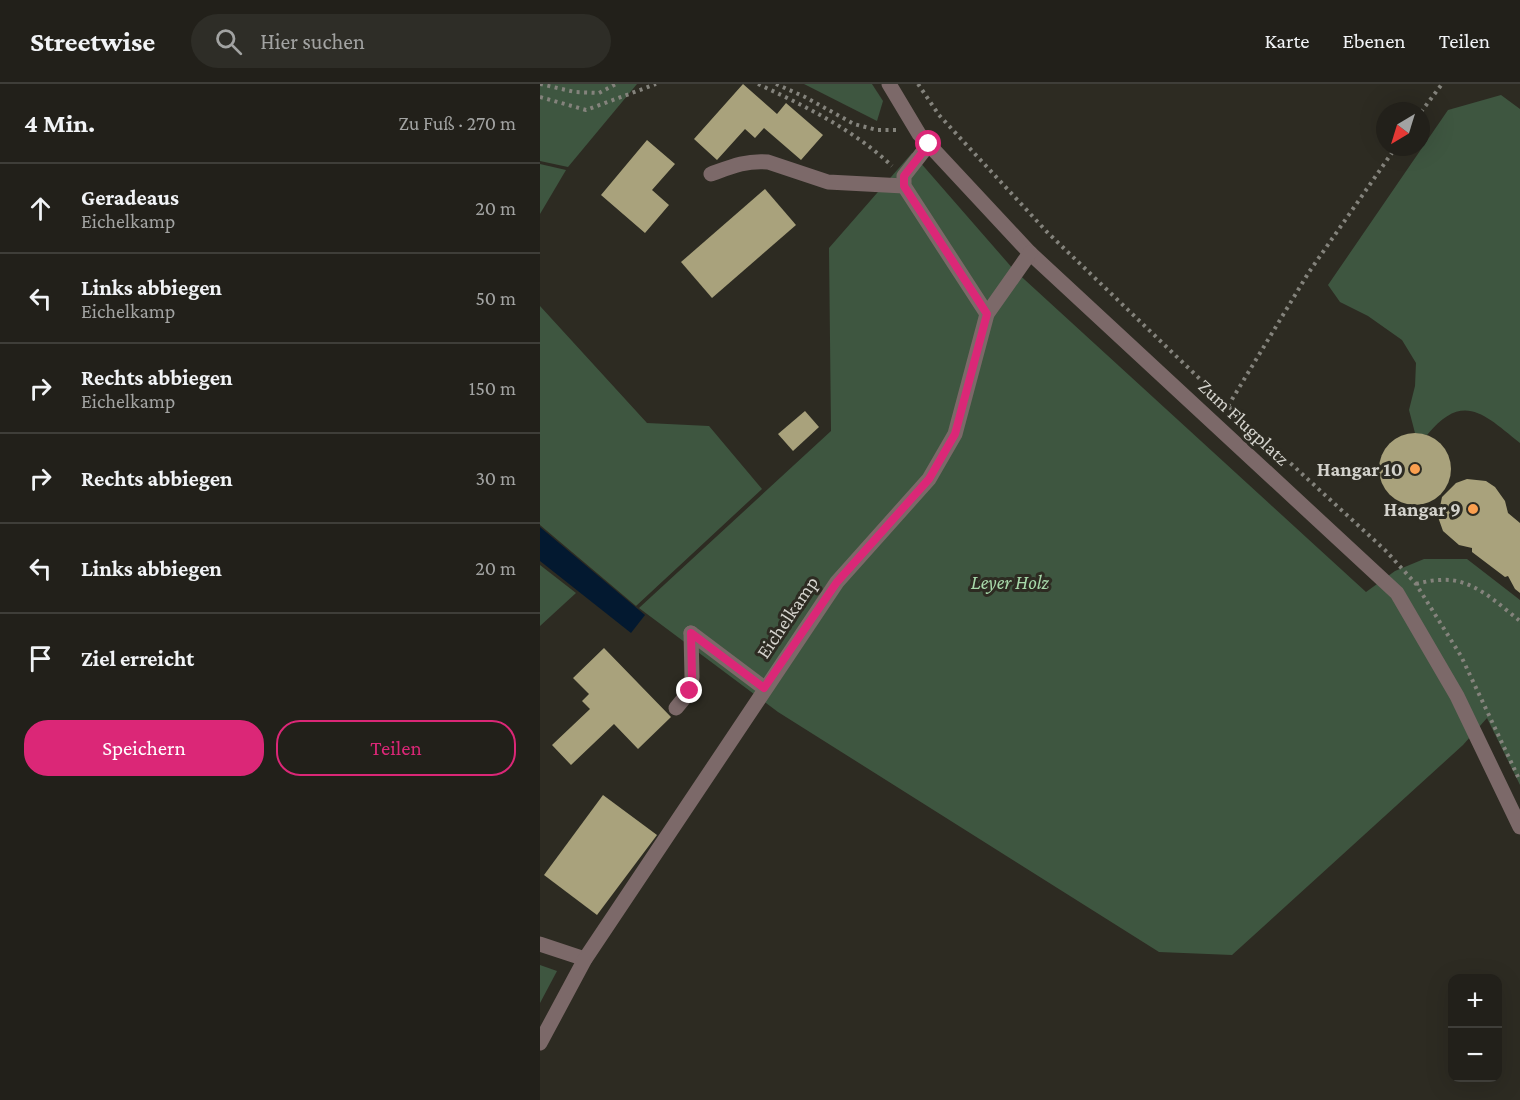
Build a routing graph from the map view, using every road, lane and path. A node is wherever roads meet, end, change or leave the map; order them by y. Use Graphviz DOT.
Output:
graph roads {
  1 [pos="540,84"];
  2 [pos="616,84"];
  3 [pos="656,84"];
  4 [pos="758,84"];
  5 [pos="776,84"];
  6 [pos="889,84"];
  7 [pos="918,84"];
  8 [pos="1442,84"];
  9 [pos="540,97"];
  10 [pos="1428,102"];
  11 [pos="924,139"];
  12 [pos="1390,156"];
  13 [pos="711,174"];
  14 [pos="904,181"];
  15 [pos="1030,253"];
  16 [pos="987,314"];
  17 [pos="1397,593"];
  18 [pos="1520,621"];
  19 [pos="764,688"];
  20 [pos="676,708"];
  21 [pos="1520,827"];
  22 [pos="540,944"];
  23 [pos="585,959"];
  24 [pos="540,1043"];
  1 -- 2 [label="path"];
  3 -- 9 [label="path"];
  4 -- 14 [label="path"];
  5 -- 11 [label="path"];
  6 -- 11 [label="street, Zum Flugplatz"];
  7 -- 12 [label="path"];
  8 -- 10 [label="path"];
  11 -- 14 [label="street"];
  11 -- 15 [label="street, Zum Flugplatz"];
  13 -- 14 [label="street"];
  14 -- 16 [label="street"];
  15 -- 16 [label="street, Eichelkamp"];
  15 -- 17 [label="street, Zum Flugplatz"];
  16 -- 19 [label="street, Eichelkamp"];
  17 -- 18 [label="path"];
  17 -- 21 [label="street, Zum Flugplatz"];
  19 -- 20 [label="street"];
  19 -- 23 [label="street, Eichelkamp"];
  22 -- 23 [label="street"];
  23 -- 24 [label="street, Eichelkamp"];
}
